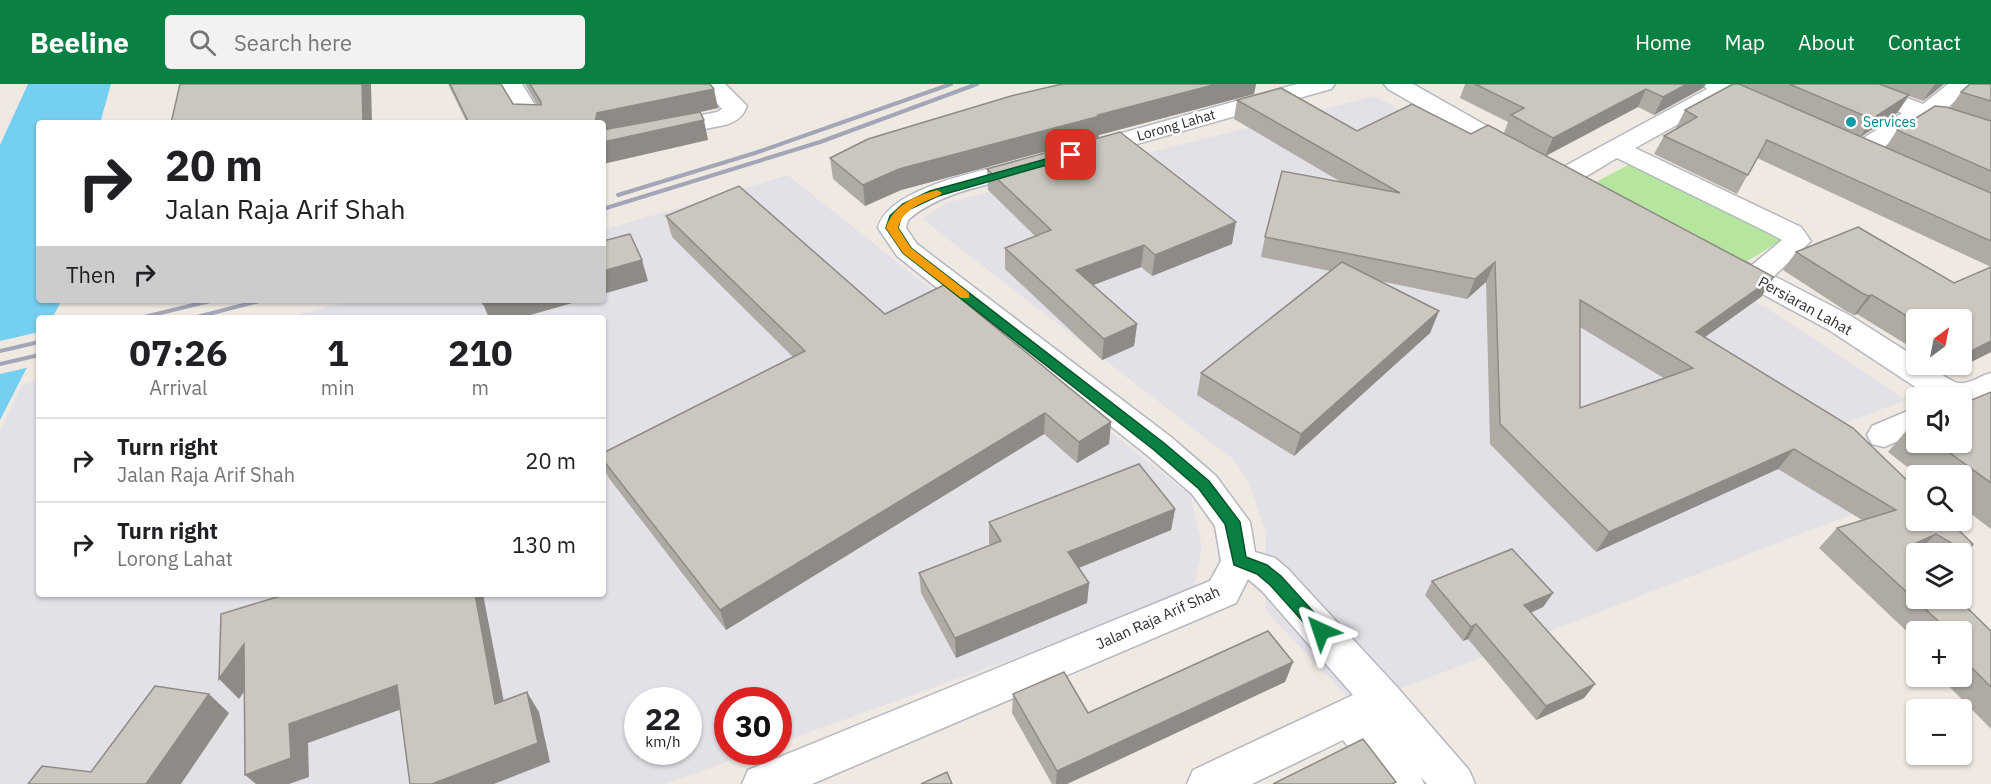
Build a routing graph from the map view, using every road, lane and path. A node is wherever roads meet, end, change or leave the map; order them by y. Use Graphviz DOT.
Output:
graph roads {
  1 [pos="510,84"];
  2 [pos="711,84"];
  3 [pos="1323,84"];
  4 [pos="1396,84"];
  5 [pos="1849,84"];
  6 [pos="1962,84"];
  7 [pos="1719,87"];
  8 [pos="1926,114"];
  9 [pos="1788,117"];
  10 [pos="532,120"];
  11 [pos="1991,134"];
  12 [pos="606,141"];
  13 [pos="1616,148"];
  14 [pos="1862,150"];
  15 [pos="1561,178"];
  16 [pos="1591,194"];
  17 [pos="1703,252"];
  18 [pos="1754,278"];
  19 [pos="1974,392"];
  20 [pos="1906,424"];
  21 [pos="1884,435"];
  22 [pos="1239,561"];
  23 [pos="1366,708"];
  24 [pos="763,784"];
  25 [pos="1208,784"];
  26 [pos="1403,784"];
  27 [pos="1454,784"];
  1 -- 10 [label="street"];
  2 -- 12 [label="street"];
  3 -- 22 [label="street, Lorong Lahat"];
  4 -- 15 [label="street"];
  5 -- 8 [label="street"];
  6 -- 8 [label="street"];
  7 -- 9 [label="street"];
  7 -- 13 [label="street"];
  8 -- 11 [label="street"];
  8 -- 14 [label="street"];
  13 -- 15 [label="street"];
  13 -- 18 [label="street"];
  15 -- 16 [label="street"];
  17 -- 18 [label="street, Persiaran Lahat"];
  18 -- 19 [label="street, Persiaran Lahat"];
  20 -- 21 [label="street"];
  22 -- 23 [label="street"];
  22 -- 24 [label="street, Jalan Raja Arif Shah"];
  23 -- 25 [label="street"];
  23 -- 26 [label="street"];
  23 -- 27 [label="street"];
}
